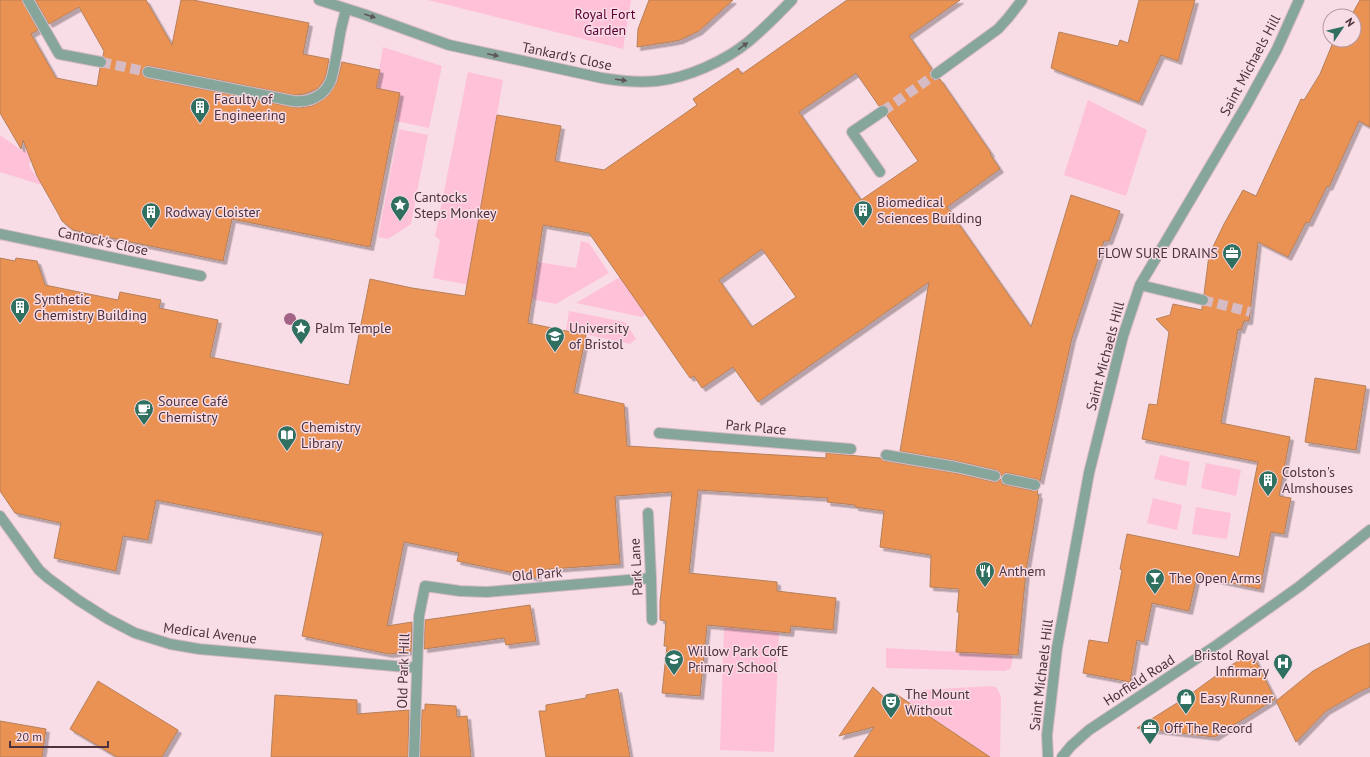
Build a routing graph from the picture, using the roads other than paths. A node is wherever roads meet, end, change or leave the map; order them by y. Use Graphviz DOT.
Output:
graph roads {
  1 [pos="28,0"];
  2 [pos="319,0"];
  3 [pos="792,0"];
  4 [pos="1022,0"];
  5 [pos="1299,0"];
  6 [pos="346,9"];
  7 [pos="102,62"];
  8 [pos="148,72"];
  9 [pos="936,74"];
  10 [pos="883,111"];
  11 [pos="880,172"];
  12 [pos="0,234"];
  13 [pos="201,276"];
  14 [pos="1140,285"];
  15 [pos="1203,300"];
  16 [pos="659,432"];
  17 [pos="851,450"];
  18 [pos="886,455"];
  19 [pos="995,476"];
  20 [pos="1007,479"];
  21 [pos="1035,485"];
  22 [pos="648,513"];
  23 [pos="0,516"];
  24 [pos="1370,530"];
  25 [pos="652,578"];
  26 [pos="425,586"];
  27 [pos="652,620"];
  28 [pos="417,668"];
  29 [pos="414,757"];
  30 [pos="1048,757"];
  31 [pos="1062,757"];
  1 -- 7 [label="street"];
  2 -- 6 [label="street, Tankard's Close"];
  6 -- 3 [label="street, Tankard's Close, one-way"];
  4 -- 9 [label="street"];
  5 -- 14 [label="street, Saint Michaels Hill"];
  6 -- 8 [label="street"];
  10 -- 11 [label="street"];
  12 -- 13 [label="street, Cantock's Close"];
  14 -- 15 [label="street"];
  14 -- 30 [label="street, Saint Michaels Hill"];
  16 -- 17 [label="street, Park Place"];
  18 -- 19 [label="street"];
  20 -- 21 [label="street"];
  22 -- 25 [label="street, Park Lane"];
  23 -- 28 [label="street, Medical Avenue"];
  24 -- 31 [label="street, Horfield Road"];
  25 -- 26 [label="street, Old Park"];
  25 -- 27 [label="street, Park Lane"];
  26 -- 28 [label="street, Old Park Hill"];
  28 -- 29 [label="street, Old Park Hill"];
}
